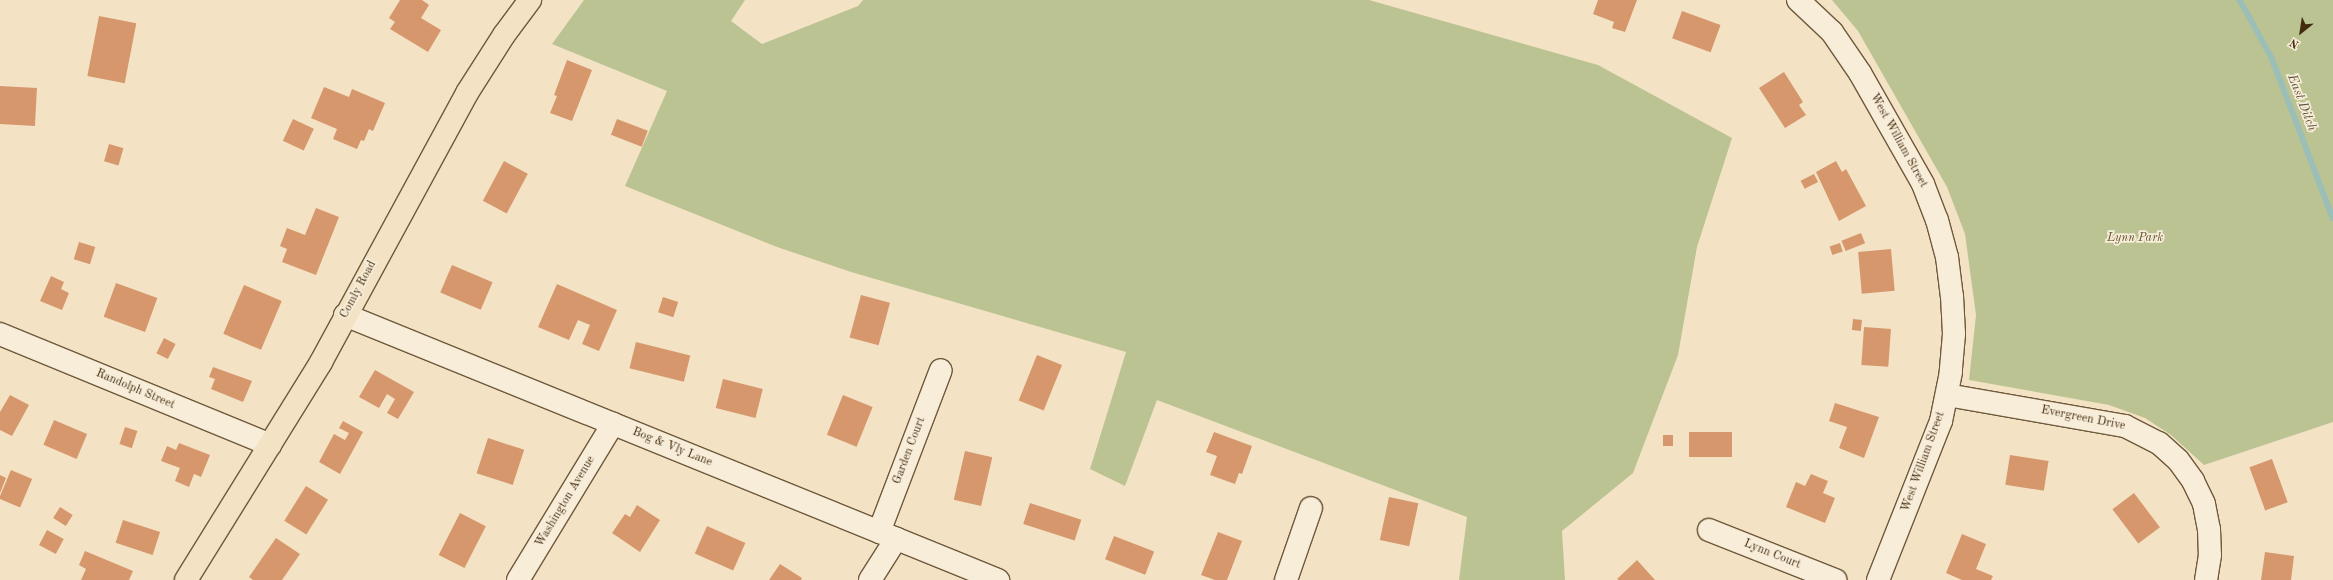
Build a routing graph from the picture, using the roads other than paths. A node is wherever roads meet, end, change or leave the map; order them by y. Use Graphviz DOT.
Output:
graph roads {
  1 [pos="530,0"];
  2 [pos="1798,0"];
  3 [pos="345,315"];
  4 [pos="0,334"];
  5 [pos="941,370"];
  6 [pos="1947,395"];
  7 [pos="613,424"];
  8 [pos="270,445"];
  9 [pos="1311,508"];
  10 [pos="1709,530"];
  11 [pos="887,536"];
  12 [pos="186,580"];
  13 [pos="518,580"];
  14 [pos="870,580"];
  15 [pos="998,580"];
  16 [pos="1286,580"];
  17 [pos="1835,580"];
  18 [pos="1878,580"];
  19 [pos="2206,580"];
  1 -- 3 [label="main road, Comly Road"];
  2 -- 6 [label="street, West William Street"];
  3 -- 7 [label="street, Bog & Vly Lane"];
  3 -- 8 [label="main road, Comly Road"];
  4 -- 8 [label="street, Randolph Street"];
  5 -- 11 [label="street, Garden Court"];
  6 -- 18 [label="street, West William Street"];
  6 -- 19 [label="street, Evergreen Drive"];
  7 -- 11 [label="street, Bog & Vly Lane"];
  7 -- 13 [label="street, Washington Avenue"];
  8 -- 12 [label="main road, Comly Road"];
  9 -- 16 [label="street"];
  10 -- 17 [label="street, Lynn Court"];
  11 -- 14 [label="street, Garden Court"];
  11 -- 15 [label="street, Bog & Vly Lane"];
}
